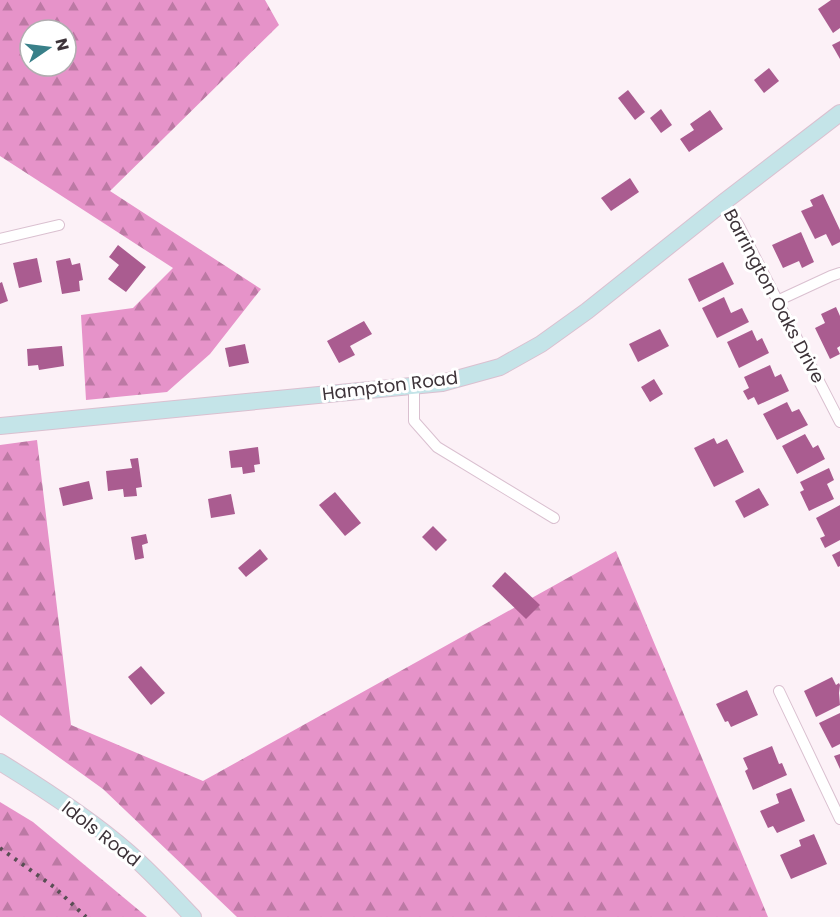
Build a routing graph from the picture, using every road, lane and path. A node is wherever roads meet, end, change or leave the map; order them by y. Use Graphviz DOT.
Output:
graph roads {
  1 [pos="840,113"];
  2 [pos="724,202"];
  3 [pos="59,225"];
  4 [pos="0,239"];
  5 [pos="840,273"];
  6 [pos="777,301"];
  7 [pos="414,386"];
  8 [pos="840,422"];
  9 [pos="0,426"];
  10 [pos="554,518"];
  11 [pos="778,691"];
  12 [pos="0,762"];
  13 [pos="840,819"];
  14 [pos="193,917"];
  1 -- 2 [label="main road, Hampton Road"];
  2 -- 6 [label="street, Barrington Oaks Drive"];
  2 -- 7 [label="main road, Hampton Road"];
  3 -- 4 [label="street"];
  5 -- 6 [label="street"];
  6 -- 8 [label="street, Barrington Oaks Drive"];
  7 -- 9 [label="main road, Hampton Road"];
  7 -- 10 [label="street"];
  11 -- 13 [label="street"];
  12 -- 14 [label="main road, Idols Road"];
}
